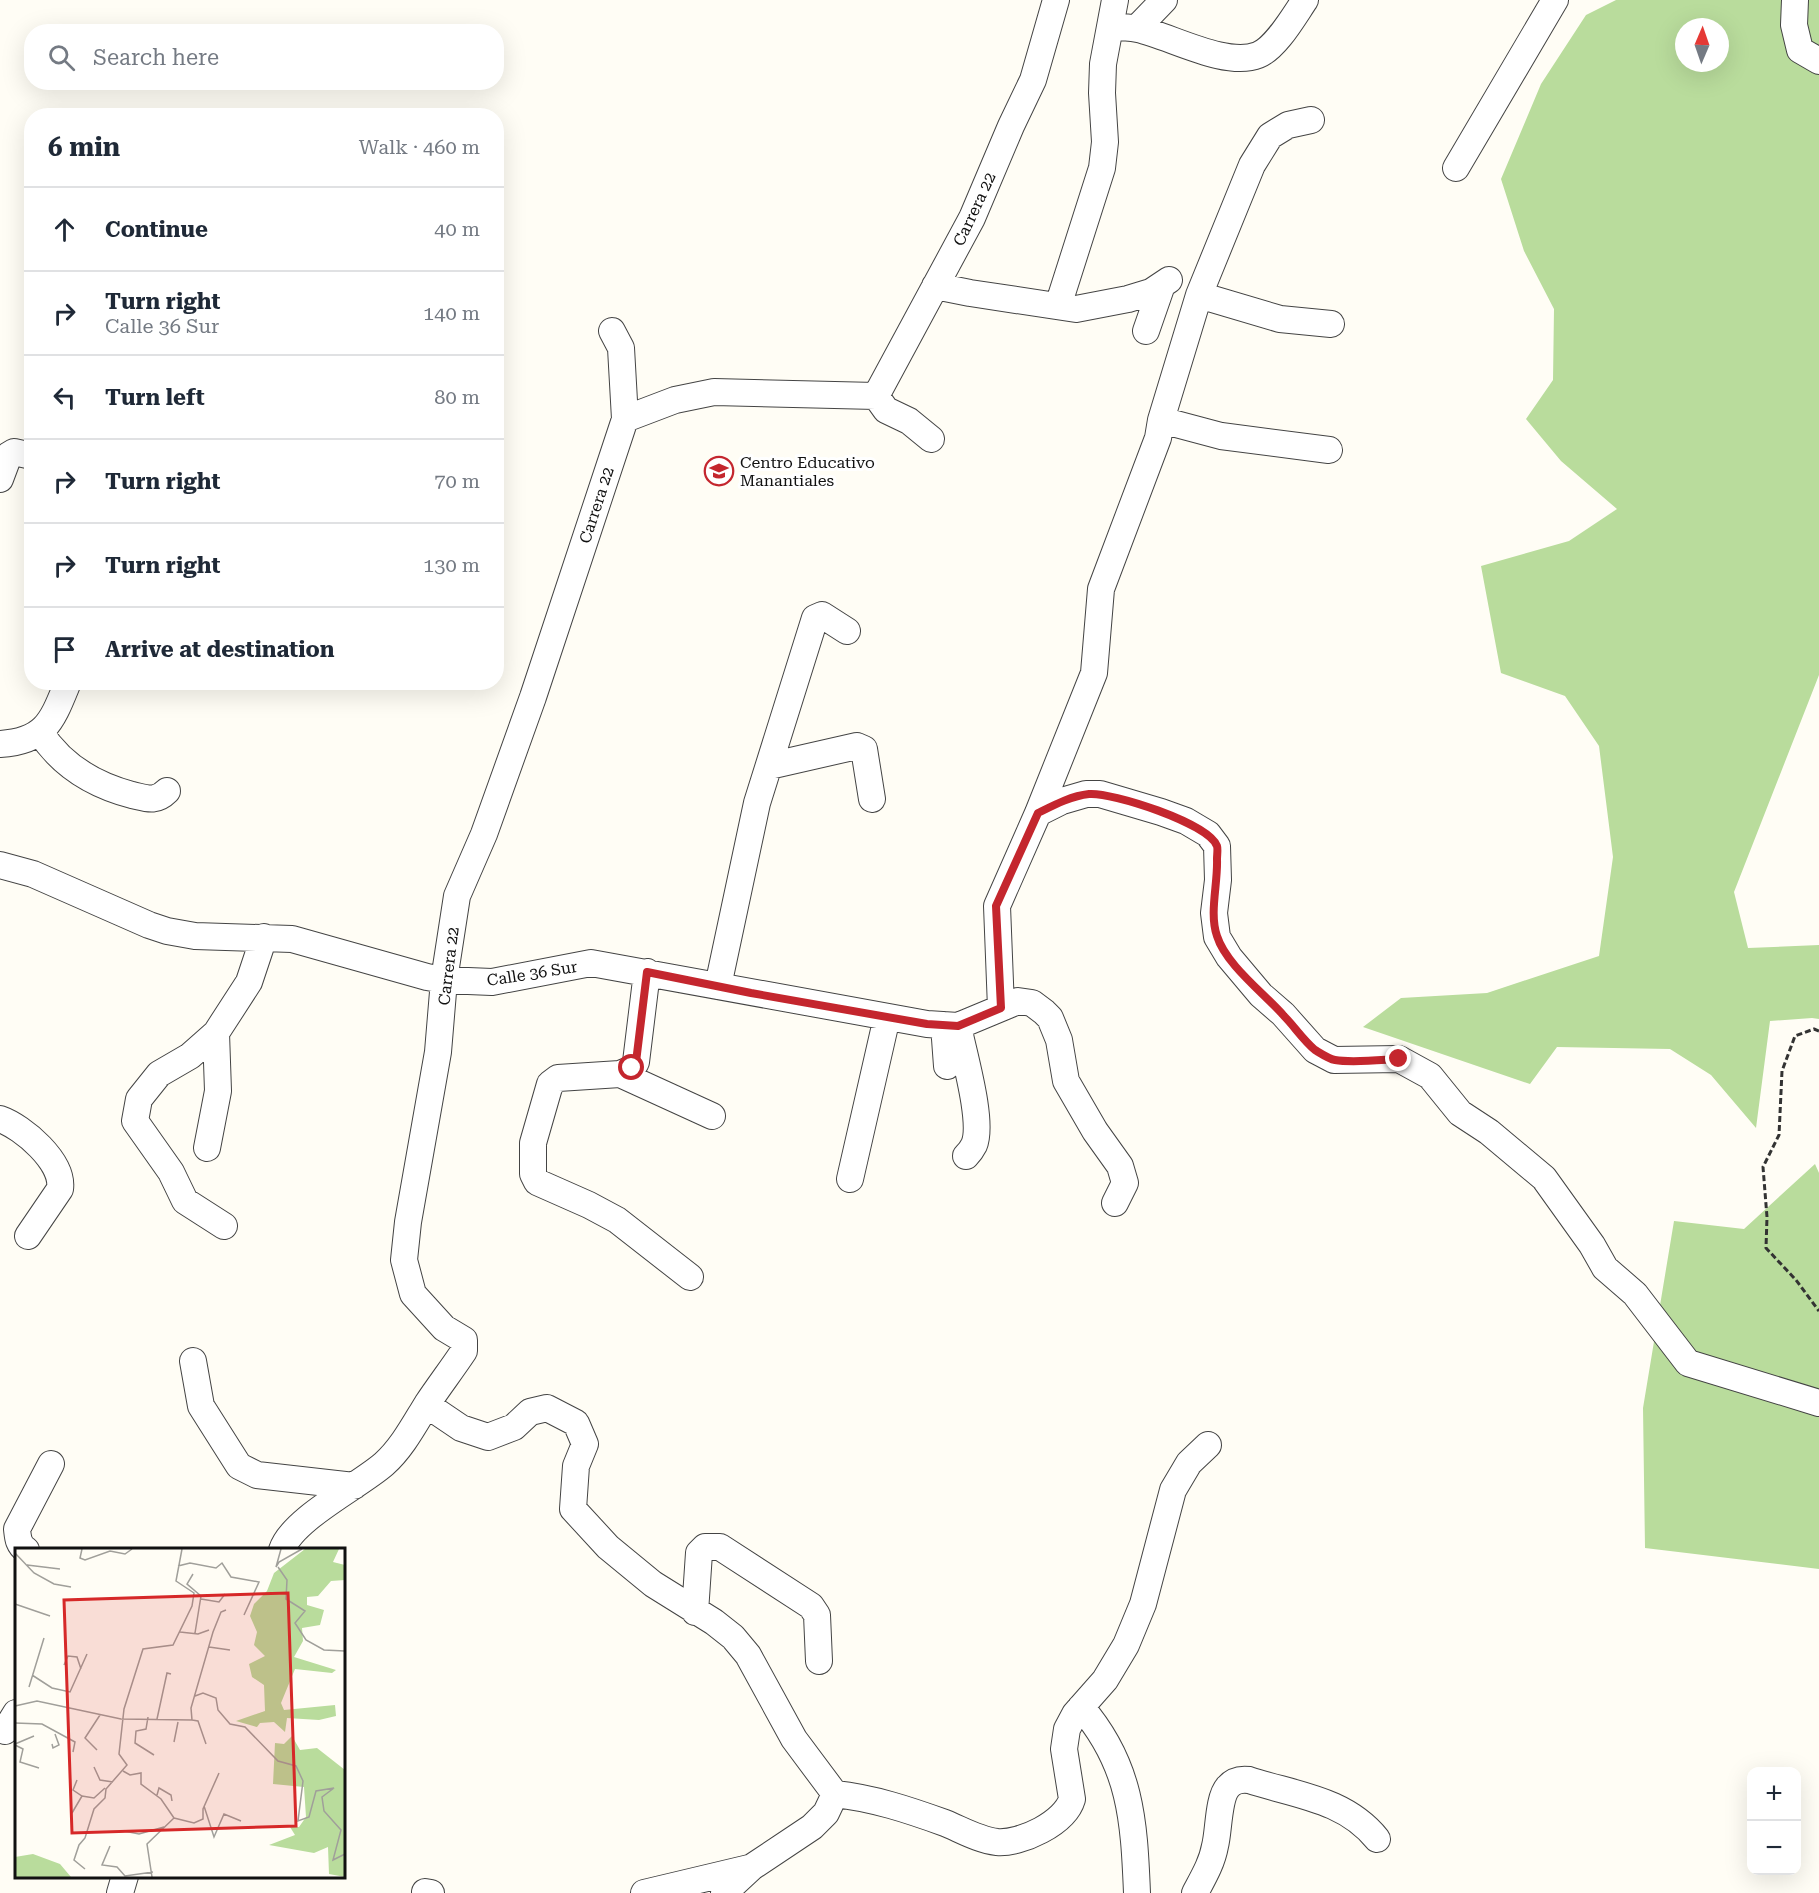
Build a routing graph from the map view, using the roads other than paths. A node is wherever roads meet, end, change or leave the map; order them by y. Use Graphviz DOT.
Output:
graph roads {
  1 [pos="1056,0"];
  2 [pos="1115,0"];
  3 [pos="1164,0"];
  4 [pos="1305,0"];
  5 [pos="1555,0"];
  6 [pos="1795,0"];
  7 [pos="1111,27"];
  8 [pos="1137,28"];
  9 [pos="1819,61"];
  10 [pos="1311,120"];
  11 [pos="1456,168"];
  12 [pos="934,285"];
  13 [pos="1198,295"];
  14 [pos="1058,306"];
  15 [pos="1331,324"];
  16 [pos="612,331"];
  17 [pos="1146,331"];
  18 [pos="876,396"];
  19 [pos="625,419"];
  20 [pos="1161,420"];
  21 [pos="931,439"];
  22 [pos="1329,450"];
  23 [pos="24,454"];
  24 [pos="0,479"];
  25 [pos="847,631"];
  26 [pos="65,690"];
  27 [pos="40,732"];
  28 [pos="0,744"];
  29 [pos="769,766"];
  30 [pos="166,791"];
  31 [pos="872,799"];
  32 [pos="1038,813"];
  33 [pos="0,865"];
  34 [pos="264,937"];
  35 [pos="647,972"];
  36 [pos="444,980"];
  37 [pos="718,986"];
  38 [pos="1001,1008"];
  39 [pos="887,1017"];
  40 [pos="951,1025"];
  41 [pos="216,1033"];
  42 [pos="947,1066"];
  43 [pos="620,1074"];
  44 [pos="712,1116"];
  45 [pos="0,1119"];
  46 [pos="207,1148"];
  47 [pos="966,1156"];
  48 [pos="850,1179"];
  49 [pos="1115,1203"];
  50 [pos="224,1226"];
  51 [pos="28,1236"];
  52 [pos="690,1277"];
  53 [pos="193,1360"];
  54 [pos="1819,1403"];
  55 [pos="427,1405"];
  56 [pos="1208,1445"];
  57 [pos="51,1464"];
  58 [pos="345,1485"];
  59 [pos="24,1548"];
  60 [pos="268,1548"];
  61 [pos="283,1548"];
  62 [pos="695,1612"];
  63 [pos="819,1661"];
  64 [pos="1081,1707"];
  65 [pos="835,1794"];
  66 [pos="1377,1839"];
  67 [pos="752,1867"];
  68 [pos="124,1878"];
  69 [pos="120,1893"];
  70 [pos="644,1893"];
  71 [pos="724,1893"];
  72 [pos="1137,1893"];
  73 [pos="1195,1893"];
  1 -- 12 [label="street, Carrera 22"];
  2 -- 7 [label="street"];
  3 -- 8 [label="street"];
  4 -- 8 [label="street"];
  5 -- 11 [label="street"];
  6 -- 9 [label="street"];
  7 -- 8 [label="street"];
  7 -- 14 [label="street"];
  10 -- 13 [label="street"];
  12 -- 14 [label="street"];
  12 -- 18 [label="street, Carrera 22"];
  13 -- 15 [label="street"];
  13 -- 20 [label="street"];
  14 -- 17 [label="street"];
  16 -- 19 [label="street"];
  18 -- 19 [label="street"];
  18 -- 21 [label="street"];
  19 -- 36 [label="street, Carrera 22"];
  20 -- 22 [label="street"];
  20 -- 32 [label="street"];
  23 -- 24 [label="street"];
  25 -- 29 [label="street"];
  26 -- 27 [label="street"];
  27 -- 28 [label="street"];
  27 -- 30 [label="street"];
  29 -- 31 [label="street"];
  29 -- 37 [label="street"];
  32 -- 38 [label="street"];
  32 -- 54 [label="street"];
  33 -- 34 [label="street, Calle 36 Sur"];
  34 -- 36 [label="street, Calle 36 Sur"];
  34 -- 41 [label="street"];
  35 -- 36 [label="street, Calle 36 Sur"];
  35 -- 37 [label="street, Calle 36 Sur"];
  35 -- 43 [label="street"];
  36 -- 55 [label="street, Carrera 22"];
  37 -- 39 [label="street, Calle 36 Sur"];
  38 -- 40 [label="street, Calle 36 Sur"];
  38 -- 49 [label="street, Calle 36 Sur"];
  39 -- 40 [label="street, Calle 36 Sur"];
  39 -- 48 [label="street"];
  40 -- 42 [label="street"];
  40 -- 47 [label="street"];
  41 -- 46 [label="street"];
  41 -- 50 [label="street"];
  43 -- 44 [label="street"];
  43 -- 52 [label="street"];
  45 -- 51 [label="street"];
  53 -- 58 [label="street"];
  55 -- 58 [label="street"];
  55 -- 62 [label="street"];
  56 -- 64 [label="street"];
  57 -- 59 [label="street"];
  58 -- 60 [label="street"];
  58 -- 61 [label="street"];
  62 -- 63 [label="street"];
  62 -- 65 [label="street"];
  64 -- 65 [label="street"];
  64 -- 72 [label="street"];
  65 -- 67 [label="street"];
  66 -- 73 [label="street"];
  67 -- 70 [label="street"];
  67 -- 71 [label="street"];
  68 -- 69 [label="street"];
}
